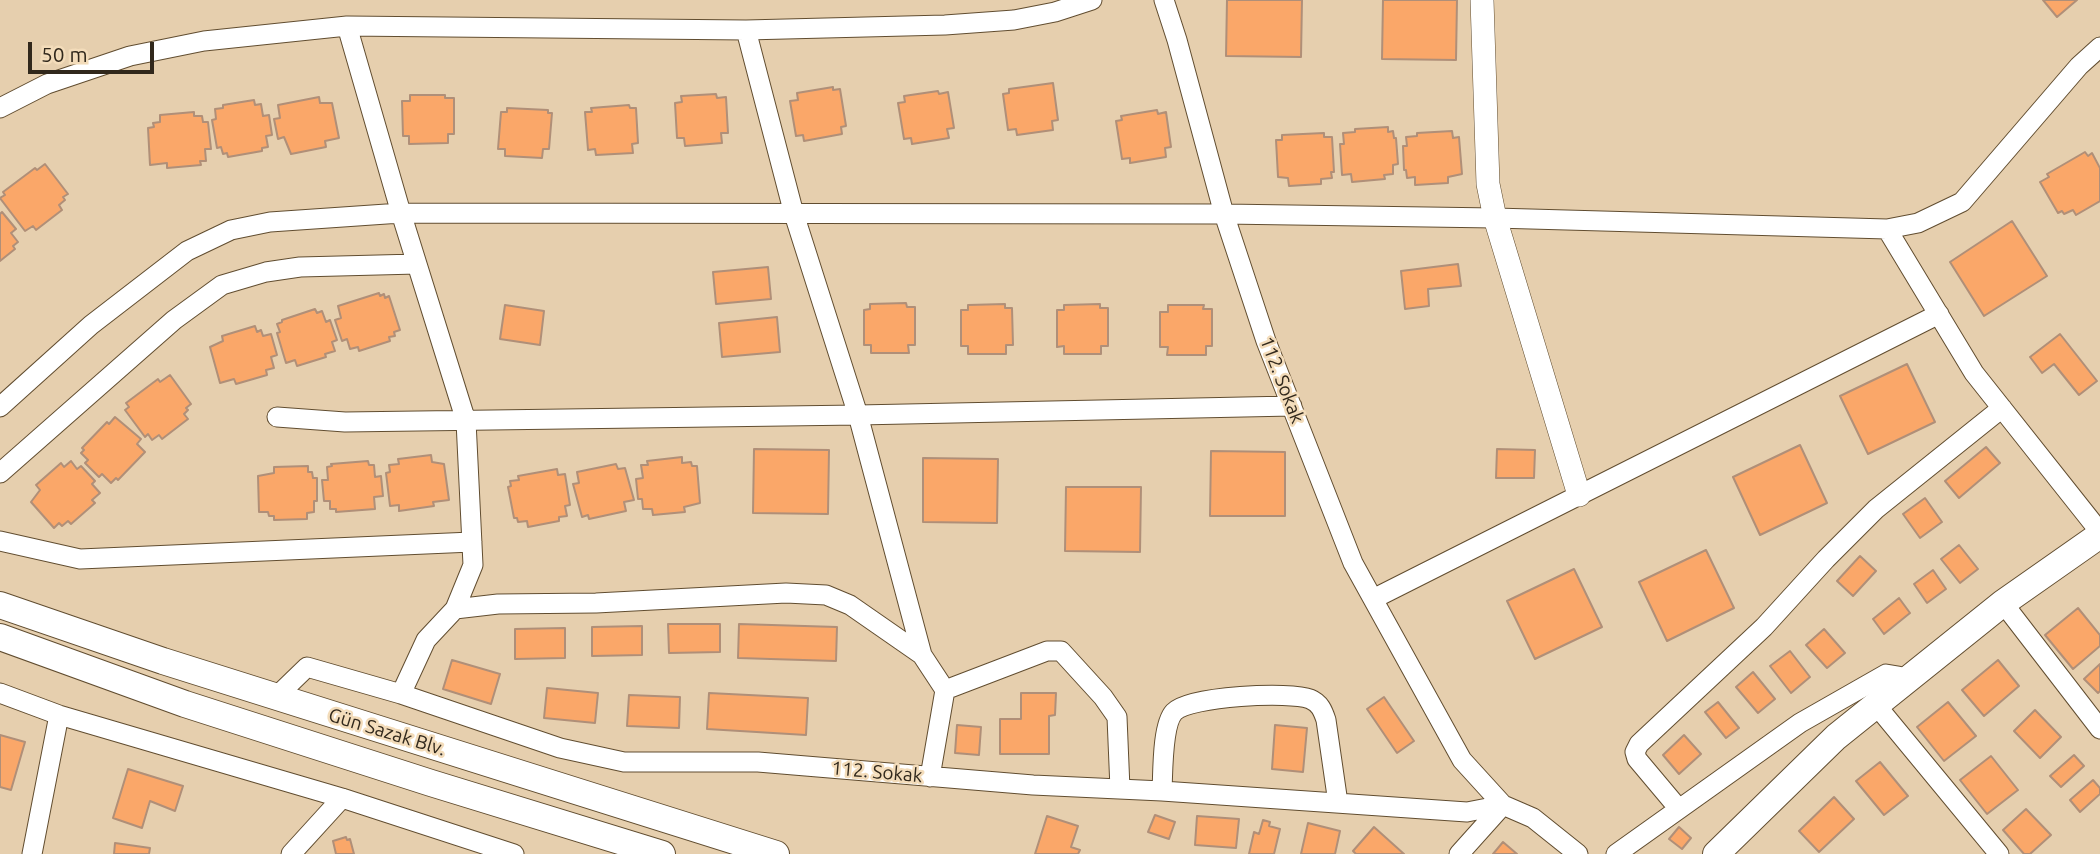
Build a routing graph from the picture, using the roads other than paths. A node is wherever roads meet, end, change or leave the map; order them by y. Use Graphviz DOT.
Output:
graph roads {
  1 [pos="1092,0"];
  2 [pos="1164,0"];
  3 [pos="1482,0"];
  4 [pos="347,26"];
  5 [pos="746,30"];
  6 [pos="2100,47"];
  7 [pos="0,108"];
  8 [pos="401,213"];
  9 [pos="794,214"];
  10 [pos="1224,214"];
  11 [pos="1495,218"];
  12 [pos="1887,229"];
  13 [pos="417,264"];
  14 [pos="1939,314"];
  15 [pos="1292,406"];
  16 [pos="0,407"];
  17 [pos="2002,408"];
  18 [pos="858,415"];
  19 [pos="277,417"];
  20 [pos="466,421"];
  21 [pos="0,472"];
  22 [pos="1579,495"];
  23 [pos="2100,533"];
  24 [pos="0,541"];
  25 [pos="472,542"];
  26 [pos="1373,599"];
  27 [pos="2003,603"];
  28 [pos="0,605"];
  29 [pos="455,609"];
  30 [pos="0,637"];
  31 [pos="922,655"];
  32 [pos="1907,680"];
  33 [pos="945,690"];
  34 [pos="0,693"];
  35 [pos="401,694"];
  36 [pos="276,697"];
  37 [pos="1876,705"];
  38 [pos="59,715"];
  39 [pos="2100,729"];
  40 [pos="930,777"];
  41 [pos="1120,789"];
  42 [pos="1162,791"];
  43 [pos="342,797"];
  44 [pos="1338,803"];
  45 [pos="1503,805"];
  46 [pos="1679,809"];
  47 [pos="32,854"];
  48 [pos="291,854"];
  49 [pos="514,854"];
  50 [pos="663,854"];
  51 [pos="776,854"];
  52 [pos="1459,854"];
  53 [pos="1578,854"];
  54 [pos="1616,854"];
  55 [pos="1716,854"];
  56 [pos="1998,854"];
  1 -- 5 [label="street"];
  2 -- 10 [label="street, 112. Sokak"];
  3 -- 11 [label="street"];
  4 -- 5 [label="street"];
  4 -- 7 [label="street"];
  4 -- 8 [label="street"];
  5 -- 9 [label="street"];
  6 -- 12 [label="street"];
  8 -- 9 [label="street"];
  8 -- 13 [label="street"];
  8 -- 16 [label="street"];
  9 -- 10 [label="street"];
  9 -- 18 [label="street"];
  10 -- 11 [label="street"];
  10 -- 15 [label="street, 112. Sokak"];
  11 -- 12 [label="street"];
  11 -- 22 [label="street"];
  12 -- 14 [label="street"];
  13 -- 20 [label="street"];
  13 -- 21 [label="street"];
  14 -- 17 [label="street"];
  14 -- 22 [label="street"];
  15 -- 18 [label="street"];
  15 -- 26 [label="street, 112. Sokak"];
  17 -- 23 [label="street"];
  17 -- 46 [label="street"];
  18 -- 20 [label="street"];
  18 -- 31 [label="street"];
  19 -- 20 [label="street"];
  20 -- 25 [label="street"];
  22 -- 26 [label="street"];
  23 -- 27 [label="main road"];
  24 -- 25 [label="street"];
  25 -- 29 [label="street"];
  26 -- 45 [label="street, 112. Sokak"];
  27 -- 32 [label="main road"];
  27 -- 39 [label="street"];
  28 -- 36 [label="main road, Gün Sazak Blv."];
  29 -- 31 [label="street"];
  29 -- 35 [label="street"];
  30 -- 50 [label="main road, Gün Sazak Blv."];
  31 -- 33 [label="street"];
  32 -- 37 [label="main road"];
  32 -- 46 [label="street"];
  33 -- 40 [label="street"];
  33 -- 41 [label="street"];
  34 -- 38 [label="street"];
  35 -- 36 [label="street, 112. Sokak"];
  35 -- 40 [label="street, 112. Sokak"];
  36 -- 51 [label="main road, Gün Sazak Blv."];
  37 -- 55 [label="main road"];
  37 -- 56 [label="street"];
  38 -- 43 [label="street"];
  38 -- 47 [label="street"];
  40 -- 41 [label="street, 112. Sokak"];
  41 -- 42 [label="street, 112. Sokak"];
  42 -- 44 [label="street, 112. Sokak"];
  42 -- 44 [label="street"];
  43 -- 48 [label="street"];
  43 -- 49 [label="street"];
  44 -- 45 [label="street, 112. Sokak"];
  45 -- 52 [label="street"];
  45 -- 53 [label="street, 112. Sokak"];
  46 -- 54 [label="street"];
}
